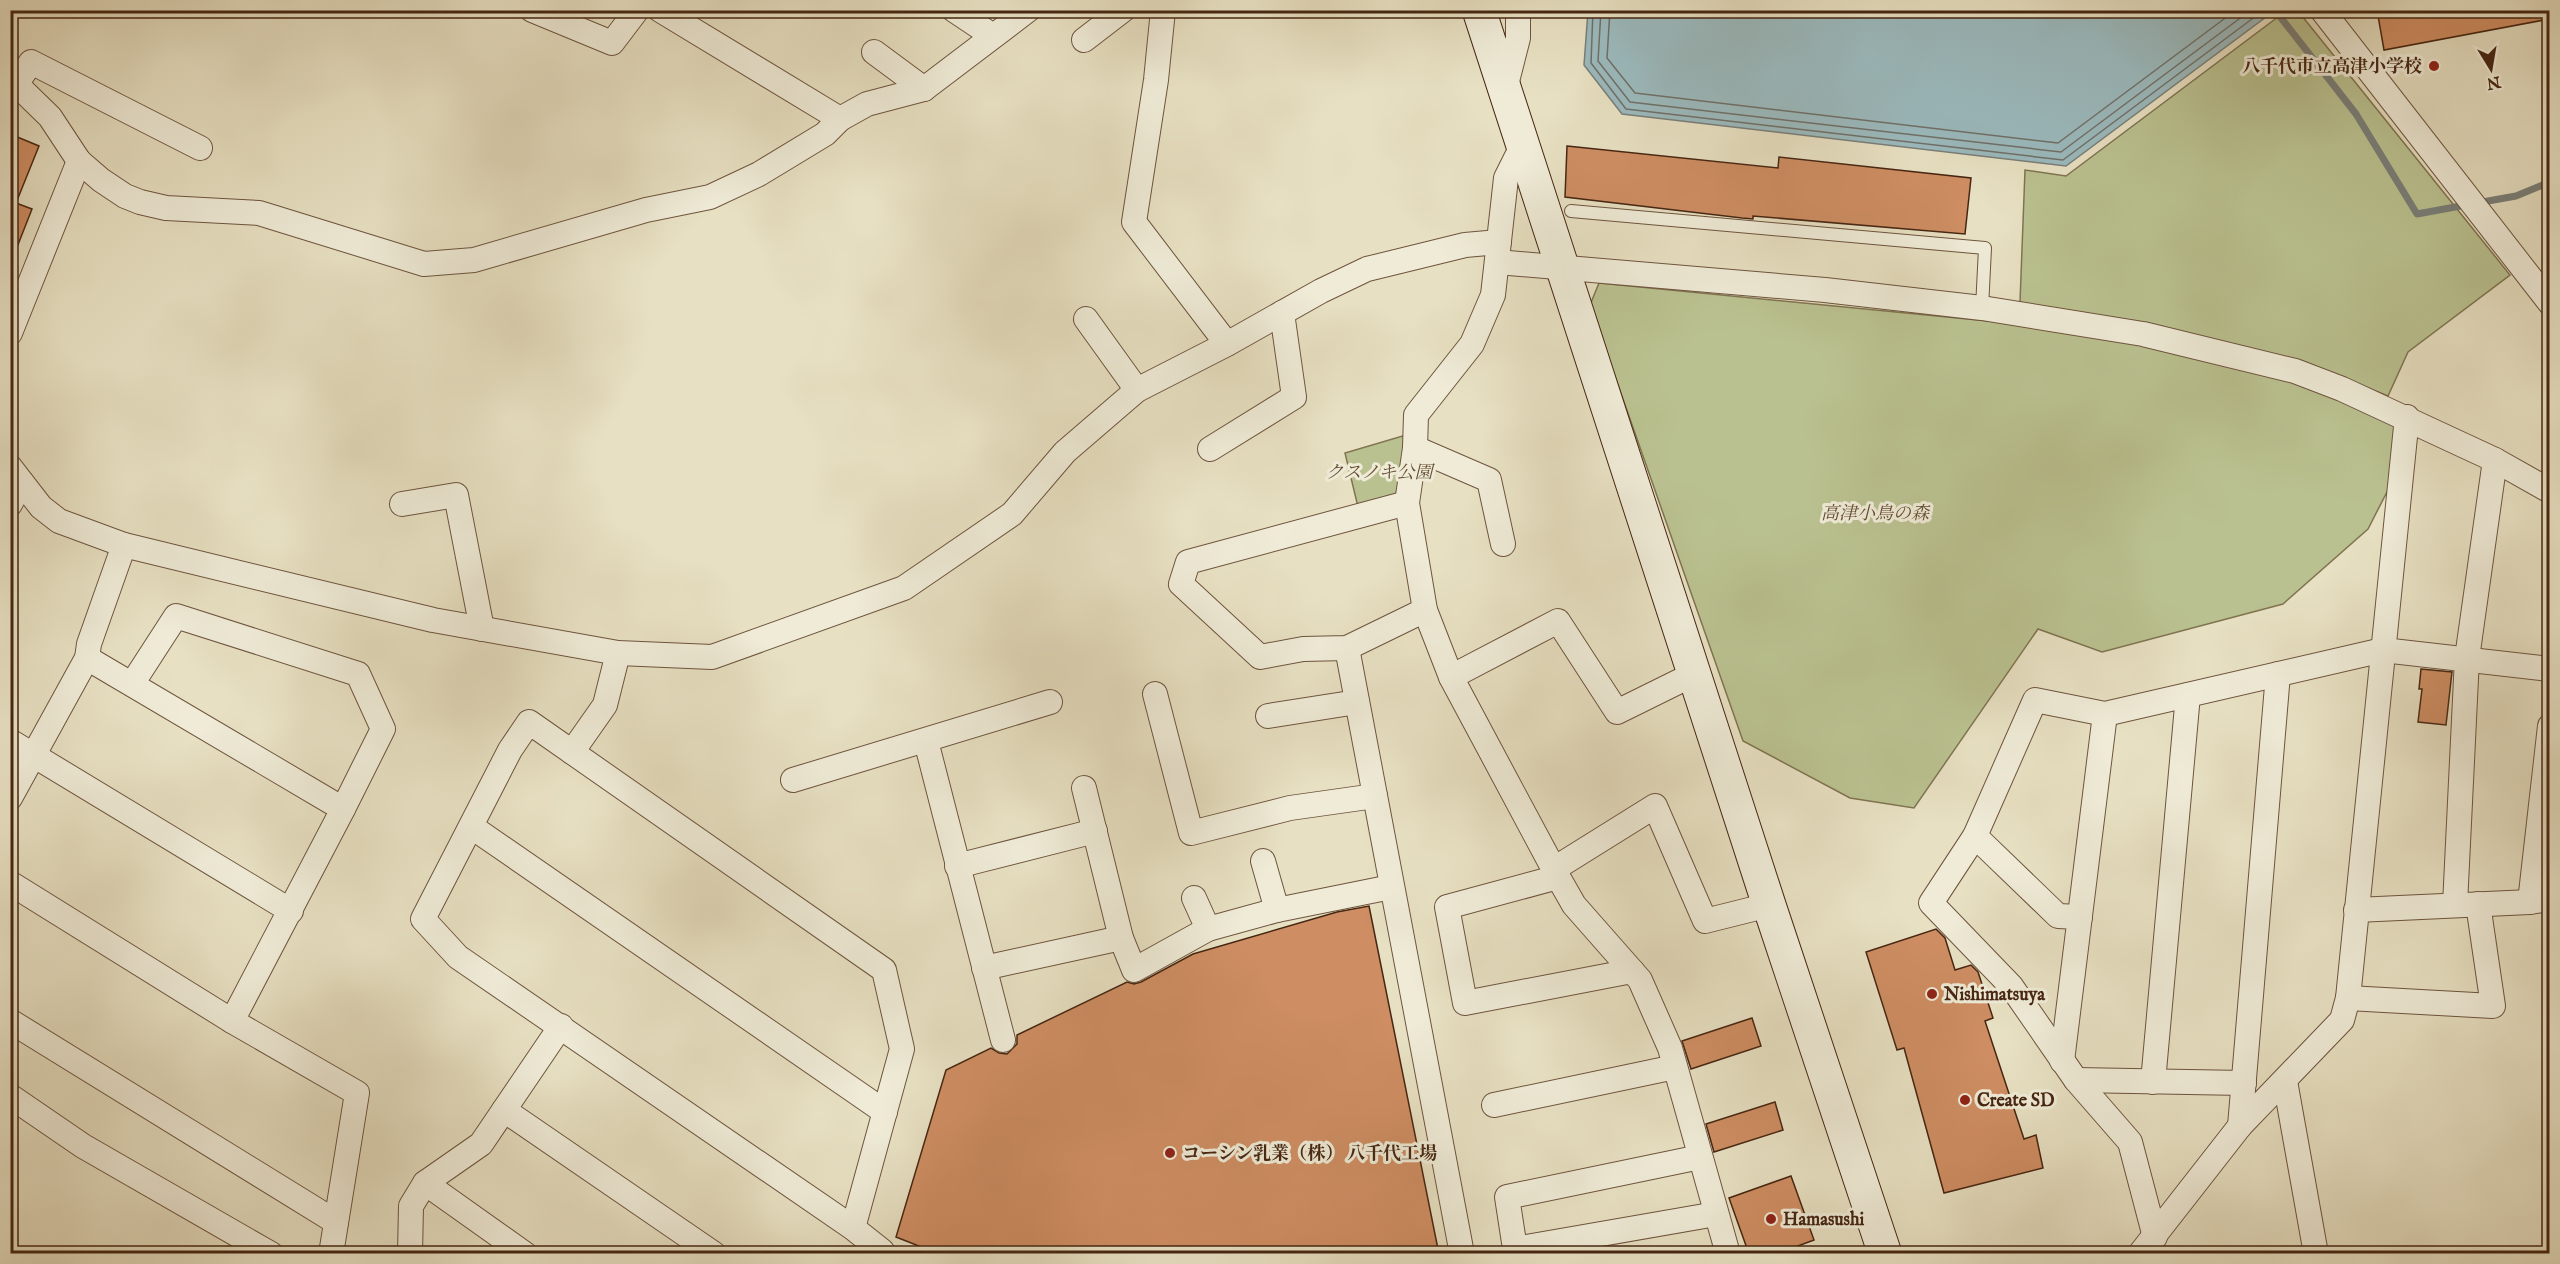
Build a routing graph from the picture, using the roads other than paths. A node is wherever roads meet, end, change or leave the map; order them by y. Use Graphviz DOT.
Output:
graph roads {
  1 [pos="532,10"];
  2 [pos="637,10"];
  3 [pos="660,10"];
  4 [pos="954,10"];
  5 [pos="1028,10"];
  6 [pos="1123,10"];
  7 [pos="1162,10"];
  8 [pos="1479,10"];
  9 [pos="1518,10"];
  10 [pos="2322,10"];
  11 [pos="993,36"];
  12 [pos="1084,40"];
  13 [pos="874,52"];
  14 [pos="14,81"];
  15 [pos="924,89"];
  16 [pos="1505,89"];
  17 [pos="840,119"];
  18 [pos="1523,144"];
  19 [pos="200,148"];
  20 [pos="79,161"];
  21 [pos="1571,211"];
  22 [pos="1498,252"];
  23 [pos="1562,266"];
  24 [pos="2550,303"];
  25 [pos="1982,308"];
  26 [pos="1282,314"];
  27 [pos="1086,319"];
  28 [pos="10,333"];
  29 [pos="1227,344"];
  30 [pos="1137,390"];
  31 [pos="2407,417"];
  32 [pos="1415,448"];
  33 [pos="1210,449"];
  34 [pos="2496,460"];
  35 [pos="16,475"];
  36 [pos="2550,491"];
  37 [pos="1407,503"];
  38 [pos="10,504"];
  39 [pos="402,504"];
  40 [pos="1503,544"];
  41 [pos="124,546"];
  42 [pos="1425,610"];
  43 [pos="482,629"];
  44 [pos="1347,648"];
  45 [pos="2383,650"];
  46 [pos="618,653"];
  47 [pos="87,657"];
  48 [pos="2467,658"];
  49 [pos="2550,669"];
  50 [pos="1694,674"];
  51 [pos="2278,674"];
  52 [pos="1451,677"];
  53 [pos="132,684"];
  54 [pos="1155,694"];
  55 [pos="2188,695"];
  56 [pos="1050,702"];
  57 [pos="1357,702"];
  58 [pos="2106,714"];
  59 [pos="1268,716"];
  60 [pos="2550,726"];
  61 [pos="10,741"];
  62 [pos="926,741"];
  63 [pos="572,752"];
  64 [pos="35,754"];
  65 [pos="793,780"];
  66 [pos="1084,788"];
  67 [pos="1375,796"];
  68 [pos="10,798"];
  69 [pos="343,809"];
  70 [pos="472,827"];
  71 [pos="1095,831"];
  72 [pos="1974,836"];
  73 [pos="1263,861"];
  74 [pos="957,866"];
  75 [pos="1556,873"];
  76 [pos="10,883"];
  77 [pos="1391,887"];
  78 [pos="1194,898"];
  79 [pos="2540,900"];
  80 [pos="2478,904"];
  81 [pos="1769,905"];
  82 [pos="2455,905"];
  83 [pos="1277,910"];
  84 [pos="2356,910"];
  85 [pos="291,911"];
  86 [pos="2080,917"];
  87 [pos="1208,929"];
  88 [pos="1121,938"];
  89 [pos="984,968"];
  90 [pos="1632,971"];
  91 [pos="2348,998"];
  92 [pos="10,1021"];
  93 [pos="232,1021"];
  94 [pos="561,1026"];
  95 [pos="1003,1040"];
  96 [pos="1675,1067"];
  97 [pos="2069,1071"];
  98 [pos="2285,1081"];
  99 [pos="2153,1082"];
  100 [pos="2244,1083"];
  101 [pos="10,1096"];
  102 [pos="1494,1105"];
  103 [pos="504,1110"];
  104 [pos="885,1112"];
  105 [pos="2240,1126"];
  106 [pos="1700,1157"];
  107 [pos="424,1183"];
  108 [pos="1716,1214"];
  109 [pos="336,1222"];
  110 [pos="853,1227"];
  111 [pos="2148,1245"];
  112 [pos="882,1251"];
  113 [pos="271,1254"];
  114 [pos="331,1254"];
  115 [pos="410,1254"];
  116 [pos="525,1254"];
  117 [pos="714,1254"];
  118 [pos="1462,1254"];
  119 [pos="1728,1254"];
  120 [pos="1885,1254"];
  121 [pos="2316,1254"];
  1 -- 2 [label="street"];
  3 -- 17 [label="street"];
  4 -- 11 [label="street"];
  5 -- 11 [label="street"];
  6 -- 12 [label="street"];
  7 -- 29 [label="street"];
  8 -- 16 [label="street"];
  9 -- 16 [label="street"];
  10 -- 24 [label="street"];
  11 -- 15 [label="street"];
  13 -- 15 [label="street"];
  14 -- 19 [label="street"];
  14 -- 20 [label="street"];
  15 -- 17 [label="street"];
  16 -- 18 [label="street"];
  17 -- 20 [label="street"];
  18 -- 22 [label="street"];
  18 -- 23 [label="street"];
  20 -- 28 [label="street"];
  21 -- 25 [label="lane"];
  22 -- 23 [label="street"];
  22 -- 26 [label="street"];
  22 -- 32 [label="street"];
  23 -- 25 [label="street"];
  23 -- 50 [label="street"];
  25 -- 31 [label="street"];
  26 -- 29 [label="street"];
  26 -- 33 [label="street"];
  27 -- 30 [label="street"];
  29 -- 30 [label="street"];
  30 -- 46 [label="street"];
  31 -- 34 [label="street"];
  31 -- 45 [label="street"];
  32 -- 37 [label="street"];
  32 -- 40 [label="street"];
  34 -- 36 [label="street"];
  34 -- 48 [label="street"];
  35 -- 38 [label="street"];
  35 -- 41 [label="street"];
  37 -- 42 [label="street"];
  37 -- 44 [label="street"];
  39 -- 43 [label="street"];
  41 -- 43 [label="street"];
  41 -- 47 [label="street"];
  42 -- 44 [label="street"];
  42 -- 52 [label="street"];
  43 -- 46 [label="street"];
  44 -- 57 [label="street"];
  45 -- 48 [label="street"];
  45 -- 51 [label="street"];
  45 -- 84 [label="street"];
  46 -- 63 [label="street"];
  47 -- 53 [label="street"];
  47 -- 64 [label="street"];
  48 -- 49 [label="street"];
  48 -- 82 [label="street"];
  50 -- 52 [label="street"];
  50 -- 81 [label="street"];
  51 -- 55 [label="street"];
  51 -- 100 [label="street"];
  52 -- 75 [label="street"];
  53 -- 69 [label="street"];
  53 -- 69 [label="street"];
  54 -- 67 [label="street"];
  55 -- 58 [label="street"];
  55 -- 99 [label="street"];
  56 -- 62 [label="street"];
  57 -- 59 [label="street"];
  57 -- 67 [label="street"];
  58 -- 72 [label="street"];
  58 -- 86 [label="street"];
  60 -- 79 [label="street"];
  61 -- 64 [label="street"];
  62 -- 65 [label="street"];
  62 -- 74 [label="street"];
  63 -- 70 [label="street"];
  63 -- 104 [label="street"];
  64 -- 68 [label="street"];
  64 -- 85 [label="street"];
  66 -- 71 [label="street"];
  67 -- 77 [label="street"];
  69 -- 85 [label="street"];
  70 -- 94 [label="street"];
  70 -- 104 [label="street"];
  71 -- 74 [label="street"];
  71 -- 88 [label="street"];
  72 -- 86 [label="street"];
  72 -- 97 [label="street"];
  73 -- 83 [label="street"];
  74 -- 89 [label="street"];
  75 -- 81 [label="street"];
  75 -- 90 [label="street"];
  75 -- 90 [label="street"];
  76 -- 93 [label="street"];
  77 -- 83 [label="street"];
  77 -- 118 [label="street"];
  78 -- 87 [label="street"];
  79 -- 80 [label="street"];
  80 -- 82 [label="street"];
  80 -- 91 [label="street"];
  81 -- 120 [label="street"];
  82 -- 84 [label="street"];
  83 -- 87 [label="street"];
  84 -- 91 [label="street"];
  85 -- 93 [label="street"];
  86 -- 97 [label="street"];
  87 -- 88 [label="street"];
  88 -- 89 [label="street"];
  89 -- 95 [label="street"];
  90 -- 96 [label="street"];
  91 -- 98 [label="street"];
  92 -- 109 [label="street"];
  93 -- 109 [label="street"];
  94 -- 103 [label="street"];
  94 -- 110 [label="street"];
  96 -- 102 [label="street"];
  96 -- 106 [label="street"];
  97 -- 99 [label="street"];
  97 -- 111 [label="street"];
  98 -- 105 [label="street"];
  98 -- 121 [label="street"];
  99 -- 100 [label="street"];
  100 -- 105 [label="street"];
  101 -- 113 [label="street"];
  103 -- 107 [label="street"];
  103 -- 117 [label="street"];
  104 -- 110 [label="street"];
  105 -- 111 [label="street"];
  106 -- 108 [label="street"];
  106 -- 108 [label="street"];
  107 -- 115 [label="street"];
  107 -- 116 [label="street"];
  108 -- 119 [label="street"];
  109 -- 114 [label="street"];
  110 -- 112 [label="street"];
}
